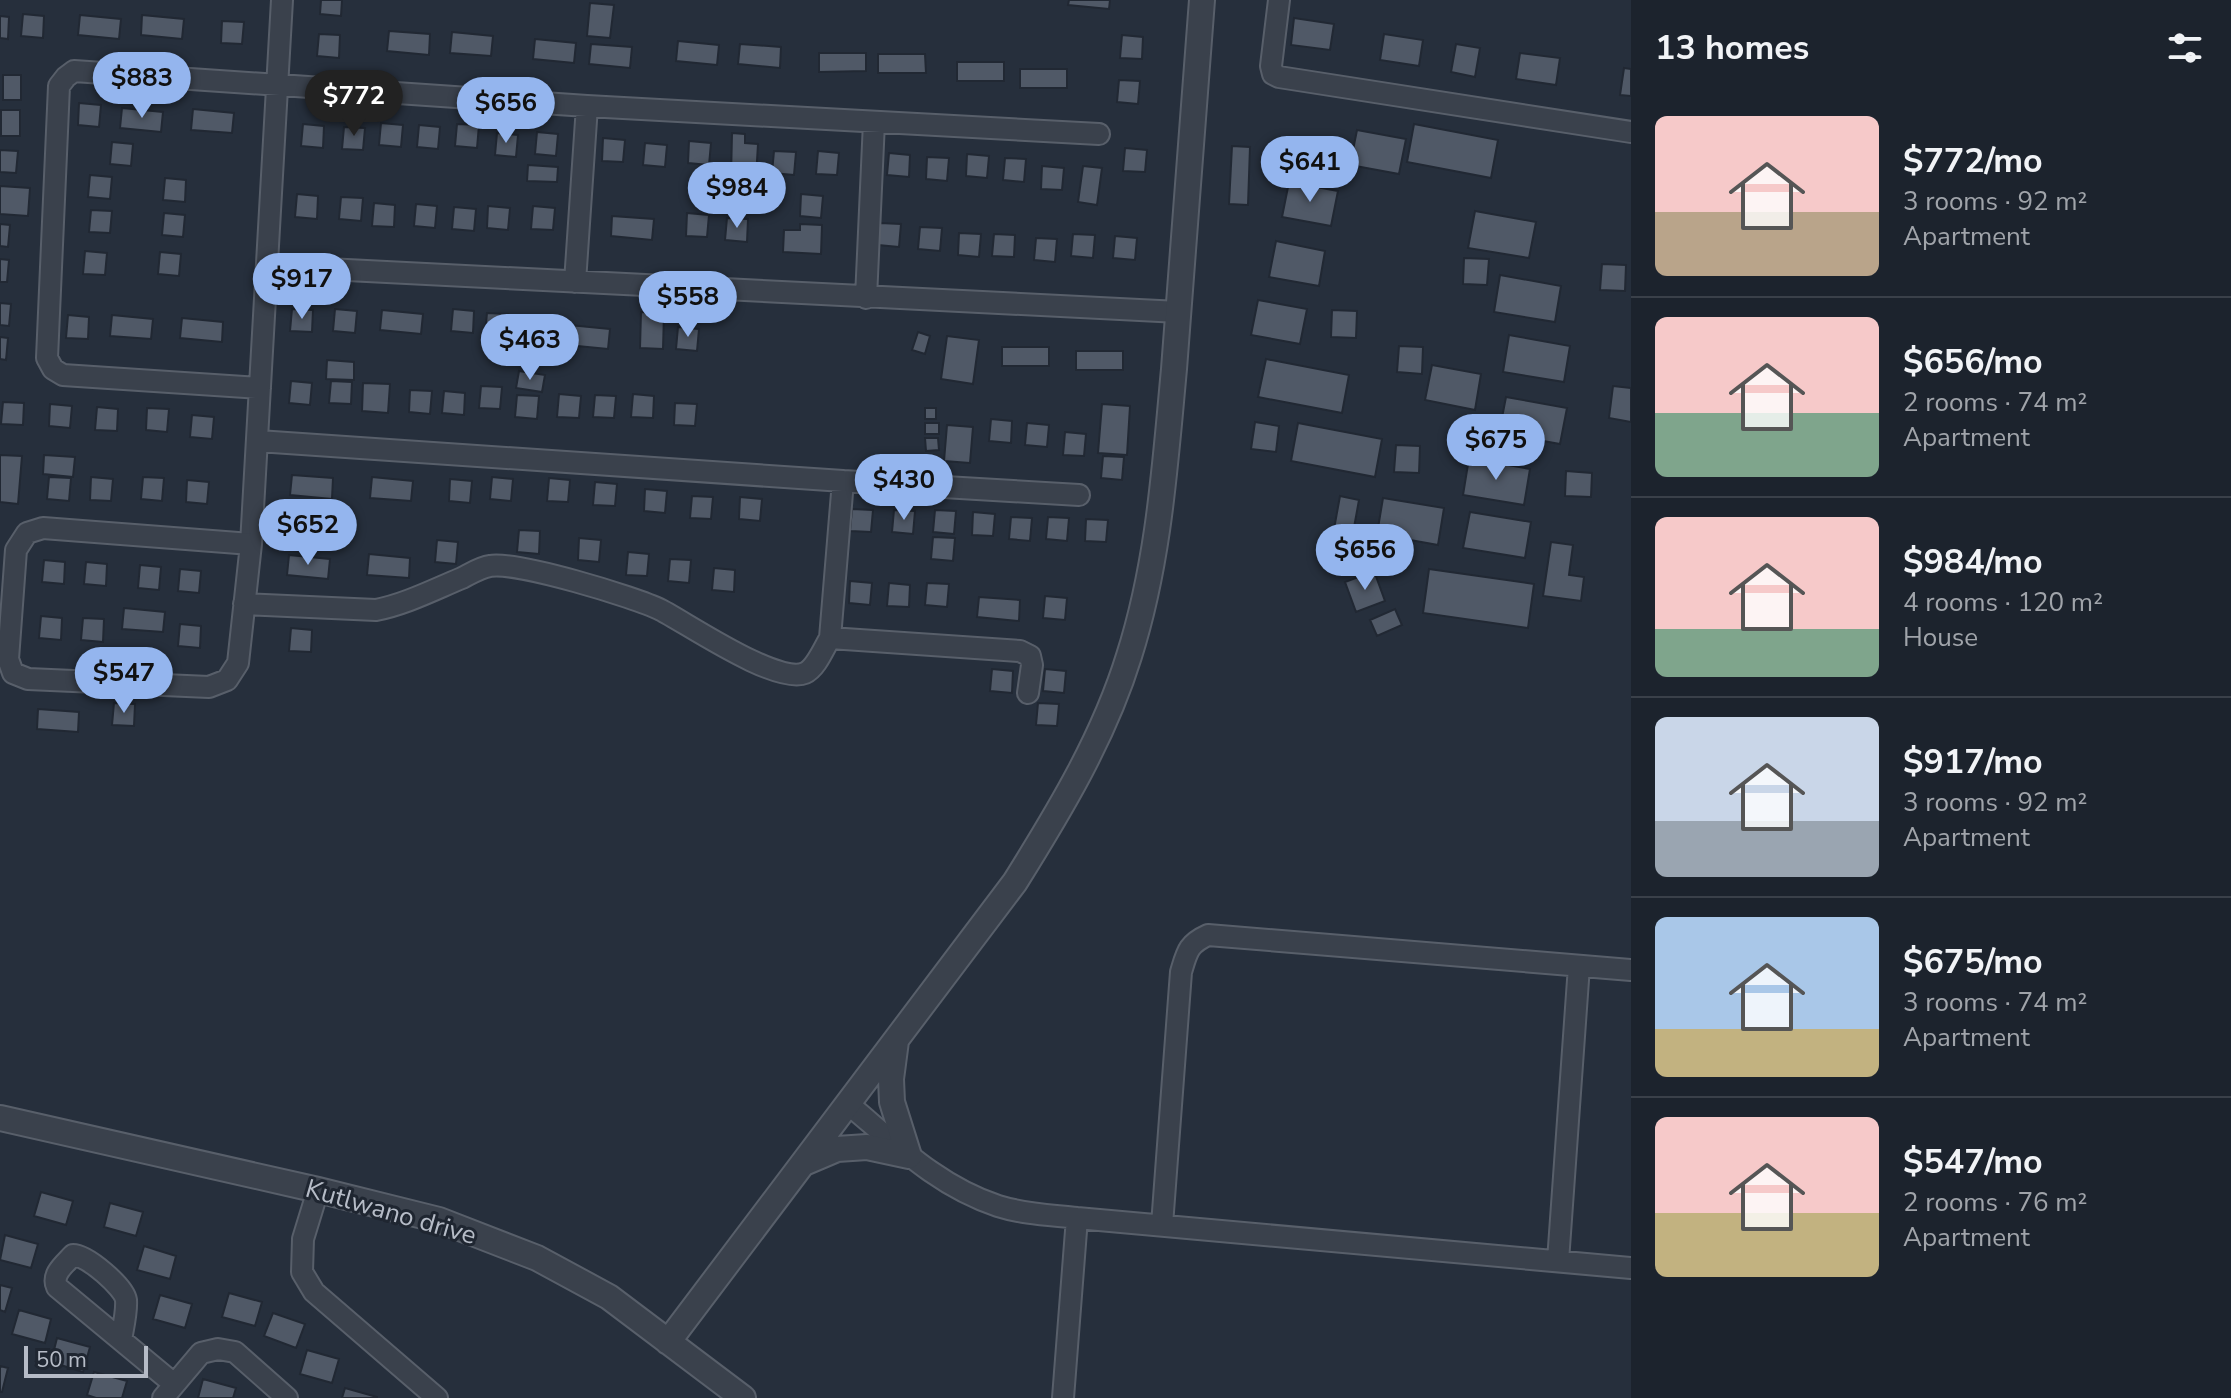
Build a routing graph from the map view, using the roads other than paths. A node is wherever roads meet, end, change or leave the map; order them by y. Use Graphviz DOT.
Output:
graph roads {
  1 [pos="282,0"];
  2 [pos="1202,0"];
  3 [pos="1279,0"];
  4 [pos="276,84"];
  5 [pos="587,106"];
  6 [pos="874,122"];
  7 [pos="1631,132"];
  8 [pos="1099,134"];
  9 [pos="268,266"];
  10 [pos="575,282"];
  11 [pos="866,298"];
  12 [pos="1179,312"];
  13 [pos="260,388"];
  14 [pos="258,441"];
  15 [pos="843,481"];
  16 [pos="1079,495"];
  17 [pos="251,544"];
  18 [pos="244,604"];
  19 [pos="830,638"];
  20 [pos="1028,693"];
  21 [pos="1579,966"];
  22 [pos="1631,970"];
  23 [pos="896,1039"];
  24 [pos="847,1103"];
  25 [pos="0,1118"];
  26 [pos="909,1156"];
  27 [pos="802,1164"];
  28 [pos="318,1190"];
  29 [pos="1077,1218"];
  30 [pos="1162,1225"];
  31 [pos="1558,1261"];
  32 [pos="1631,1268"];
  33 [pos="121,1340"];
  34 [pos="668,1342"];
  35 [pos="168,1391"];
  36 [pos="287,1398"];
  37 [pos="437,1398"];
  38 [pos="743,1398"];
  39 [pos="1063,1398"];
  1 -- 4 [label="street"];
  2 -- 12 [label="street"];
  3 -- 7 [label="street"];
  4 -- 5 [label="street"];
  4 -- 9 [label="street"];
  4 -- 13 [label="street"];
  5 -- 6 [label="street"];
  5 -- 10 [label="street"];
  6 -- 8 [label="street"];
  6 -- 11 [label="street"];
  9 -- 10 [label="street"];
  9 -- 13 [label="street"];
  10 -- 11 [label="street"];
  11 -- 12 [label="street"];
  12 -- 23 [label="street"];
  13 -- 14 [label="street"];
  14 -- 15 [label="street"];
  14 -- 17 [label="street"];
  15 -- 16 [label="street"];
  15 -- 19 [label="street"];
  17 -- 18 [label="street"];
  17 -- 18 [label="street"];
  18 -- 19 [label="street"];
  19 -- 20 [label="street"];
  21 -- 22 [label="street"];
  21 -- 30 [label="street"];
  21 -- 31 [label="street"];
  23 -- 24 [label="street"];
  23 -- 26 [label="street"];
  24 -- 26 [label="street"];
  24 -- 27 [label="street"];
  25 -- 28 [label="street, Kutlwano drive"];
  26 -- 27 [label="street"];
  26 -- 29 [label="street"];
  27 -- 34 [label="street"];
  28 -- 34 [label="street, Kutlwano drive"];
  28 -- 37 [label="street"];
  29 -- 30 [label="street"];
  29 -- 39 [label="street"];
  30 -- 31 [label="street"];
  31 -- 32 [label="street"];
  33 -- 35 [label="street"];
  34 -- 38 [label="street, Kutlwano drive"];
  35 -- 36 [label="street"];
}
